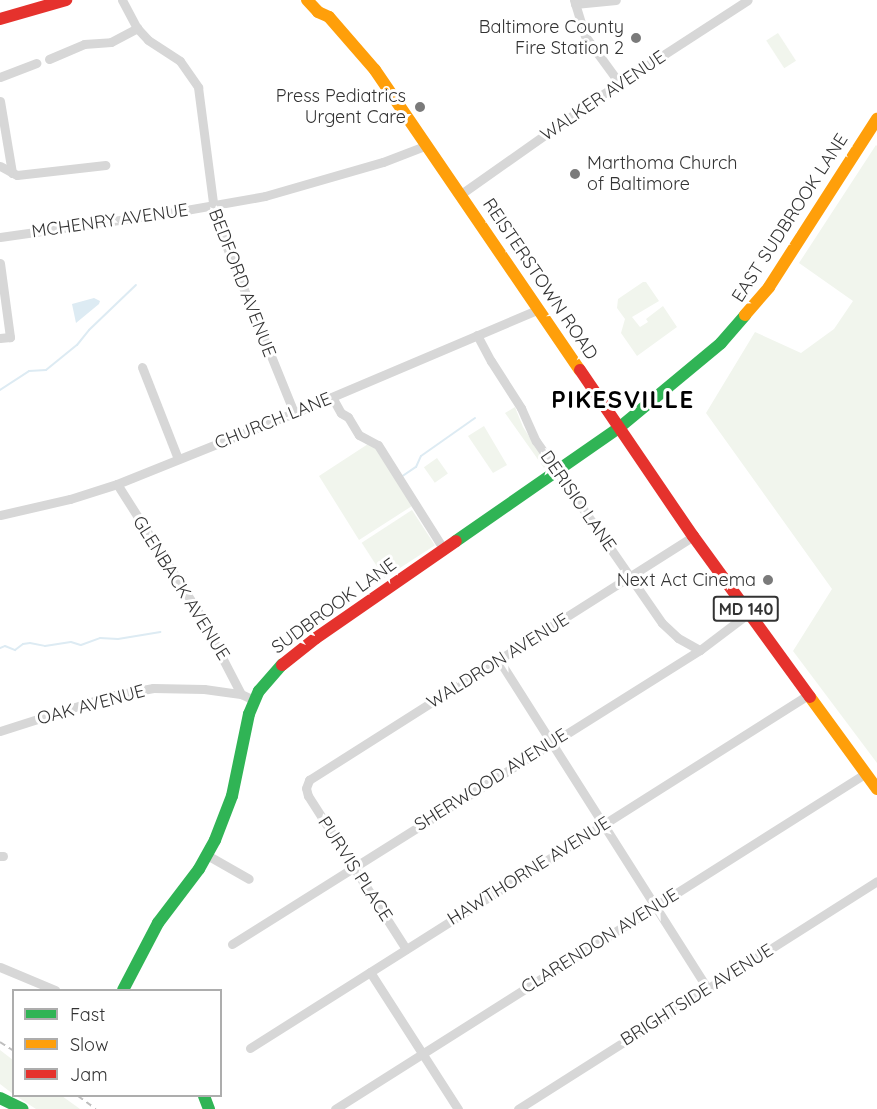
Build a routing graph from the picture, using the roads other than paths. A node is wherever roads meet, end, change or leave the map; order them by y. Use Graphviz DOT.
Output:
graph roads {
  1 [pos="66,0"];
  2 [pos="122,0"];
  3 [pos="308,0"];
  4 [pos="616,0"];
  5 [pos="748,0"];
  6 [pos="575,2"];
  7 [pos="0,19"];
  8 [pos="137,28"];
  9 [pos="49,59"];
  10 [pos="36,63"];
  11 [pos="0,77"];
  12 [pos="620,84"];
  13 [pos="0,101"];
  14 [pos="877,119"];
  15 [pos="427,145"];
  16 [pos="105,165"];
  17 [pos="0,166"];
  18 [pos="12,173"];
  19 [pos="461,194"];
  20 [pos="212,206"];
  21 [pos="0,237"];
  22 [pos="0,263"];
  23 [pos="539,309"];
  24 [pos="477,335"];
  25 [pos="0,338"];
  26 [pos="142,368"];
  27 [pos="332,397"];
  28 [pos="294,413"];
  29 [pos="620,427"];
  30 [pos="178,459"];
  31 [pos="558,471"];
  32 [pos="117,484"];
  33 [pos="0,515"];
  34 [pos="693,536"];
  35 [pos="444,550"];
  36 [pos="631,577"];
  37 [pos="749,613"];
  38 [pos="700,650"];
  39 [pos="499,660"];
  40 [pos="241,694"];
  41 [pos="808,695"];
  42 [pos="254,699"];
  43 [pos="0,731"];
  44 [pos="551,742"];
  45 [pos="866,773"];
  46 [pos="306,788"];
  47 [pos="877,789"];
  48 [pos="603,825"];
  49 [pos="207,855"];
  50 [pos="353,867"];
  51 [pos="249,879"];
  52 [pos="877,881"];
  53 [pos="655,906"];
  54 [pos="232,944"];
  55 [pos="406,949"];
  56 [pos="0,968"];
  57 [pos="370,972"];
  58 [pos="52,989"];
  59 [pos="124,989"];
  60 [pos="708,989"];
  61 [pos="250,1048"];
  62 [pos="423,1053"];
  63 [pos="0,1098"];
  64 [pos="530,1106"];
  65 [pos="23,1109"];
  66 [pos="335,1109"];
  67 [pos="458,1109"];
  68 [pos="518,1109"];
  1 -- 7 [label="street"];
  2 -- 8 [label="street, BEDFORD AVENUE"];
  3 -- 15 [label="street, REISTERSTOWN ROAD / MD 140"];
  4 -- 6 [label="street"];
  5 -- 12 [label="street, WALKER AVENUE"];
  6 -- 12 [label="street"];
  8 -- 9 [label="street"];
  8 -- 20 [label="street, BEDFORD AVENUE"];
  10 -- 11 [label="street"];
  12 -- 19 [label="street, WALKER AVENUE"];
  13 -- 18 [label="street"];
  14 -- 29 [label="street, EAST SUDBROOK LANE"];
  15 -- 19 [label="street, REISTERSTOWN ROAD / MD 140"];
  15 -- 20 [label="street, MCHENRY AVENUE"];
  16 -- 18 [label="street"];
  17 -- 18 [label="street"];
  19 -- 23 [label="street, REISTERSTOWN ROAD / MD 140"];
  20 -- 21 [label="street, MCHENRY AVENUE"];
  20 -- 28 [label="street, BEDFORD AVENUE"];
  22 -- 25 [label="street"];
  23 -- 24 [label="street, CHURCH LANE"];
  23 -- 29 [label="street, REISTERSTOWN ROAD / MD 140"];
  24 -- 27 [label="street, CHURCH LANE"];
  24 -- 31 [label="street, DERISIO LANE"];
  26 -- 30 [label="street"];
  27 -- 28 [label="street, CHURCH LANE"];
  27 -- 35 [label="street"];
  28 -- 30 [label="street, CHURCH LANE"];
  29 -- 31 [label="street, SUDBROOK LANE"];
  29 -- 34 [label="street, REISTERSTOWN ROAD / MD 140"];
  30 -- 32 [label="street, CHURCH LANE"];
  31 -- 35 [label="street, SUDBROOK LANE"];
  31 -- 36 [label="street, DERISIO LANE"];
  32 -- 33 [label="street, CHURCH LANE"];
  32 -- 40 [label="street, GLENBACK AVENUE"];
  34 -- 36 [label="street, WALDRON AVENUE"];
  34 -- 37 [label="street, REISTERSTOWN ROAD / MD 140"];
  35 -- 42 [label="street, SUDBROOK LANE"];
  36 -- 38 [label="street, DERISIO LANE"];
  36 -- 39 [label="street, WALDRON AVENUE"];
  37 -- 38 [label="street, SHERWOOD AVENUE"];
  37 -- 41 [label="street, REISTERSTOWN ROAD / MD 140"];
  38 -- 44 [label="street, SHERWOOD AVENUE"];
  39 -- 44 [label="street"];
  39 -- 46 [label="street, WALDRON AVENUE"];
  40 -- 42 [label="street, OAK AVENUE"];
  40 -- 43 [label="street, OAK AVENUE"];
  41 -- 45 [label="street, REISTERSTOWN ROAD / MD 140"];
  41 -- 48 [label="street, HAWTHORNE AVENUE"];
  42 -- 49 [label="street, SUDBROOK LANE"];
  44 -- 48 [label="street"];
  44 -- 50 [label="street, SHERWOOD AVENUE"];
  45 -- 47 [label="street, REISTERSTOWN ROAD / MD 140"];
  45 -- 53 [label="street, CLARENDON AVENUE"];
  46 -- 50 [label="street, PURVIS PLACE"];
  48 -- 53 [label="street"];
  48 -- 55 [label="street, HAWTHORNE AVENUE"];
  49 -- 51 [label="street"];
  49 -- 59 [label="street, SUDBROOK LANE"];
  50 -- 54 [label="street, SHERWOOD AVENUE"];
  50 -- 55 [label="street, PURVIS PLACE"];
  52 -- 60 [label="street, BRIGHTSIDE AVENUE"];
  53 -- 60 [label="street"];
  53 -- 62 [label="street, CLARENDON AVENUE"];
  55 -- 57 [label="street, HAWTHORNE AVENUE"];
  56 -- 58 [label="street"];
  57 -- 61 [label="street, HAWTHORNE AVENUE"];
  57 -- 62 [label="street"];
  60 -- 64 [label="street, BRIGHTSIDE AVENUE"];
  62 -- 66 [label="street, CLARENDON AVENUE"];
  62 -- 67 [label="street"];
  63 -- 65 [label="street"];
  64 -- 68 [label="street, BRIGHTSIDE AVENUE"];
}
